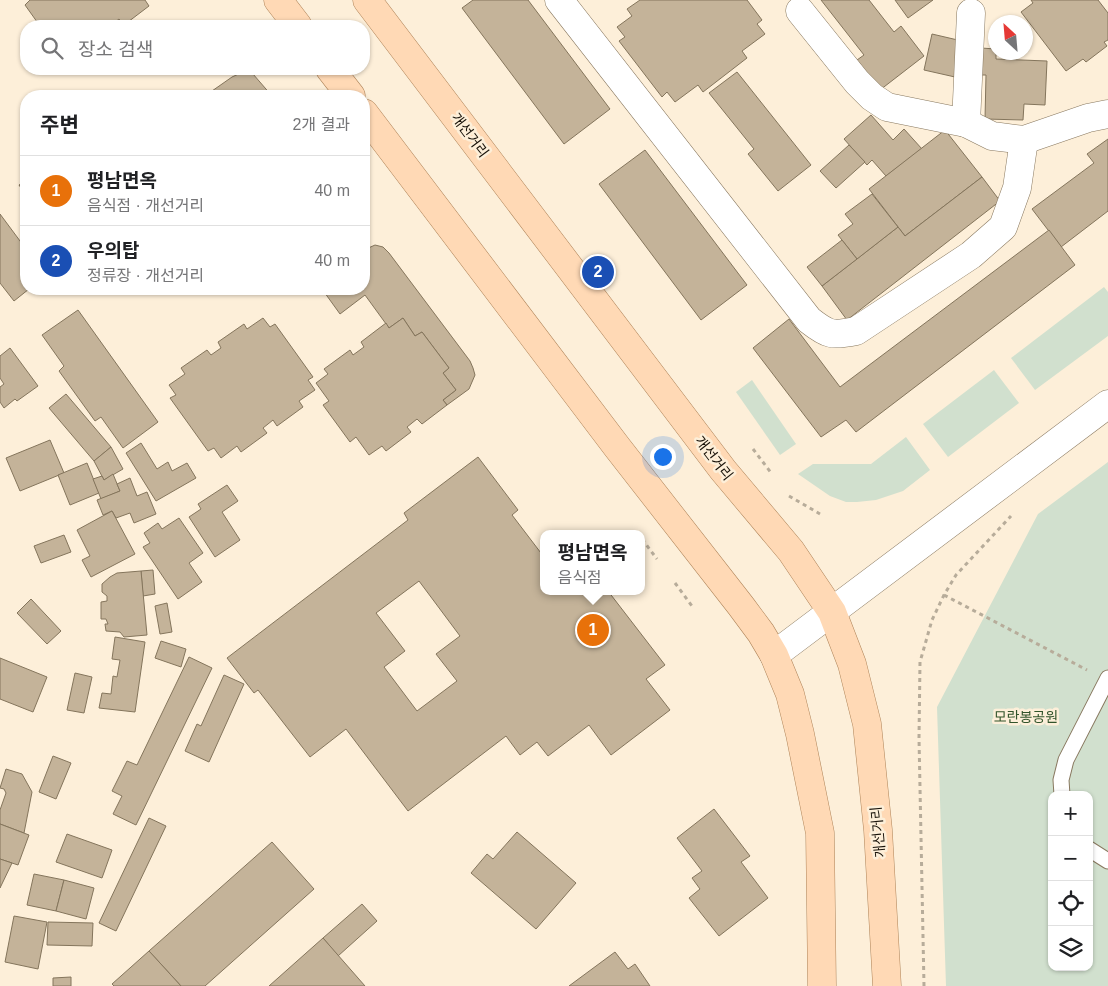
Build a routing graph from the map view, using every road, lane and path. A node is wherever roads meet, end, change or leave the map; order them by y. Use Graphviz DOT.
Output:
graph roads {
  1 [pos="278,0"];
  2 [pos="367,0"];
  3 [pos="559,0"];
  4 [pos="800,11"];
  5 [pos="971,13"];
  6 [pos="293,20"];
  7 [pos="335,75"];
  8 [pos="346,90"];
  9 [pos="1108,114"];
  10 [pos="370,121"];
  11 [pos="966,123"];
  12 [pos="1024,140"];
  13 [pos="1108,404"];
  14 [pos="754,449"];
  15 [pos="772,474"];
  16 [pos="789,496"];
  17 [pos="820,514"];
  18 [pos="1012,516"];
  19 [pos="645,543"];
  20 [pos="657,559"];
  21 [pos="675,583"];
  22 [pos="944,595"];
  23 [pos="692,606"];
  24 [pos="832,612"];
  25 [pos="774,655"];
  26 [pos="1091,672"];
  27 [pos="1108,678"];
  28 [pos="1062,791"];
  29 [pos="1093,852"];
  30 [pos="1108,861"];
  31 [pos="822,986"];
  32 [pos="887,986"];
  33 [pos="924,986"];
  1 -- 6 [label="main road"];
  2 -- 24 [label="main road, 개선거리"];
  3 -- 12 [label="street"];
  4 -- 11 [label="street"];
  5 -- 11 [label="street"];
  7 -- 8 [label="main road"];
  9 -- 12 [label="street"];
  10 -- 25 [label="main road"];
  11 -- 12 [label="street"];
  13 -- 24 [label="street"];
  14 -- 15 [label="path"];
  16 -- 17 [label="path"];
  18 -- 22 [label="path"];
  19 -- 20 [label="path"];
  21 -- 23 [label="path"];
  22 -- 26 [label="path"];
  22 -- 33 [label="path"];
  24 -- 25 [label="street"];
  24 -- 32 [label="main road, 개선거리"];
  25 -- 31 [label="main road"];
  27 -- 28 [label="lane"];
  29 -- 30 [label="lane"];
}
